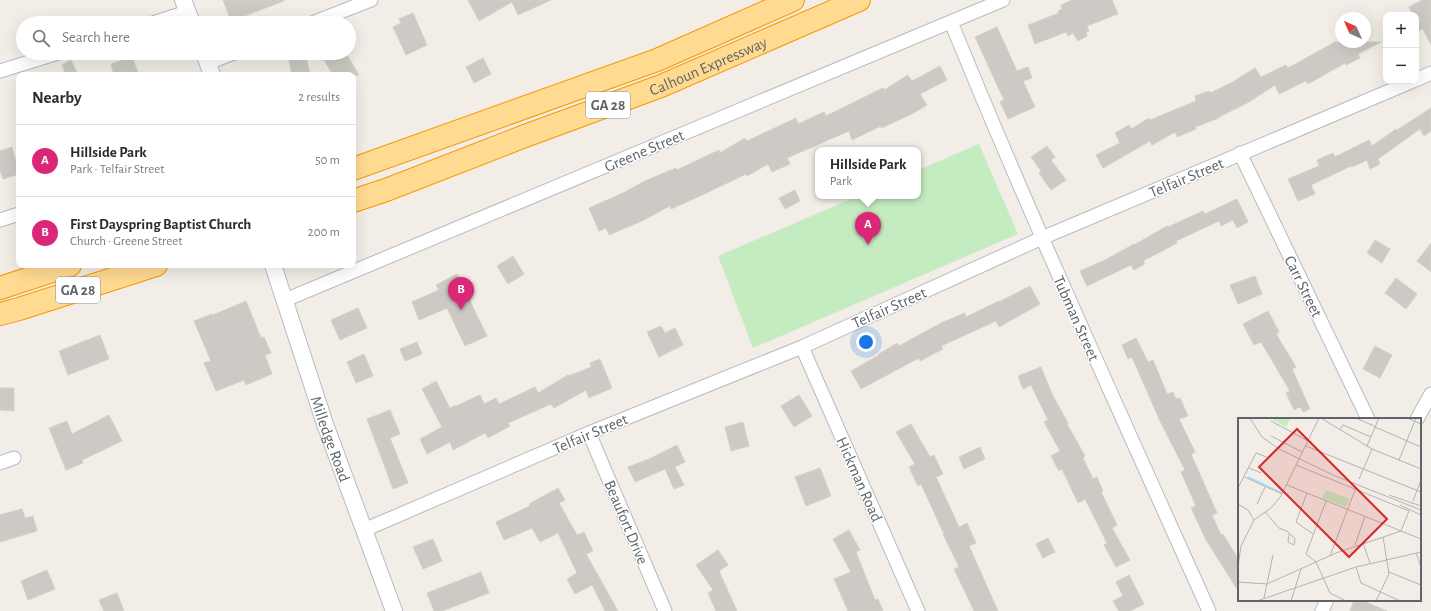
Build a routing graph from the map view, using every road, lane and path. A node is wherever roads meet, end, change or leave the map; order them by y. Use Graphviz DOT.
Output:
graph roads {
  1 [pos="371,0"];
  2 [pos="793,0"];
  3 [pos="859,0"];
  4 [pos="1003,0"];
  5 [pos="187,12"];
  6 [pos="175,16"];
  7 [pos="330,16"];
  8 [pos="951,22"];
  9 [pos="35,60"];
  10 [pos="217,60"];
  11 [pos="208,64"];
  12 [pos="0,71"];
  13 [pos="1431,73"];
  14 [pos="1419,79"];
  15 [pos="1405,84"];
  16 [pos="1240,153"];
  17 [pos="356,168"];
  18 [pos="356,200"];
  19 [pos="16,215"];
  20 [pos="0,220"];
  21 [pos="1042,238"];
  22 [pos="61,268"];
  23 [pos="147,268"];
  24 [pos="275,271"];
  25 [pos="0,288"];
  26 [pos="285,300"];
  27 [pos="0,314"];
  28 [pos="802,347"];
  29 [pos="1431,394"];
  30 [pos="1368,418"];
  31 [pos="1418,418"];
  32 [pos="589,433"];
  33 [pos="14,458"];
  34 [pos="0,463"];
  35 [pos="364,530"];
  36 [pos="1327,601"];
  37 [pos="394,611"];
  38 [pos="665,611"];
  39 [pos="918,611"];
  40 [pos="1209,611"];
  41 [pos="1322,611"];
  1 -- 7 [label="street"];
  2 -- 17 [label="highway, Calhoun Expressway / GA 28"];
  3 -- 18 [label="highway, Calhoun Expressway / GA 28"];
  4 -- 8 [label="street, Greene Street"];
  5 -- 6 [label="street"];
  8 -- 21 [label="street, Tubman Street"];
  8 -- 26 [label="street, Greene Street"];
  9 -- 12 [label="street"];
  10 -- 11 [label="street"];
  13 -- 14 [label="street"];
  15 -- 16 [label="street, Telfair Street"];
  16 -- 21 [label="street, Telfair Street"];
  16 -- 30 [label="street, Carr Street"];
  19 -- 20 [label="street"];
  21 -- 28 [label="street, Telfair Street"];
  21 -- 40 [label="street, Tubman Street"];
  22 -- 25 [label="highway, GA 28"];
  23 -- 27 [label="highway, GA 28"];
  24 -- 26 [label="street, Milledge Road"];
  26 -- 35 [label="street, Milledge Road"];
  28 -- 32 [label="street, Telfair Street"];
  28 -- 39 [label="street, Hickman Road"];
  29 -- 31 [label="street"];
  32 -- 35 [label="street, Telfair Street"];
  32 -- 38 [label="street, Beaufort Drive"];
  33 -- 34 [label="street"];
  35 -- 37 [label="street, Milledge Road"];
  36 -- 41 [label="street"];
}
